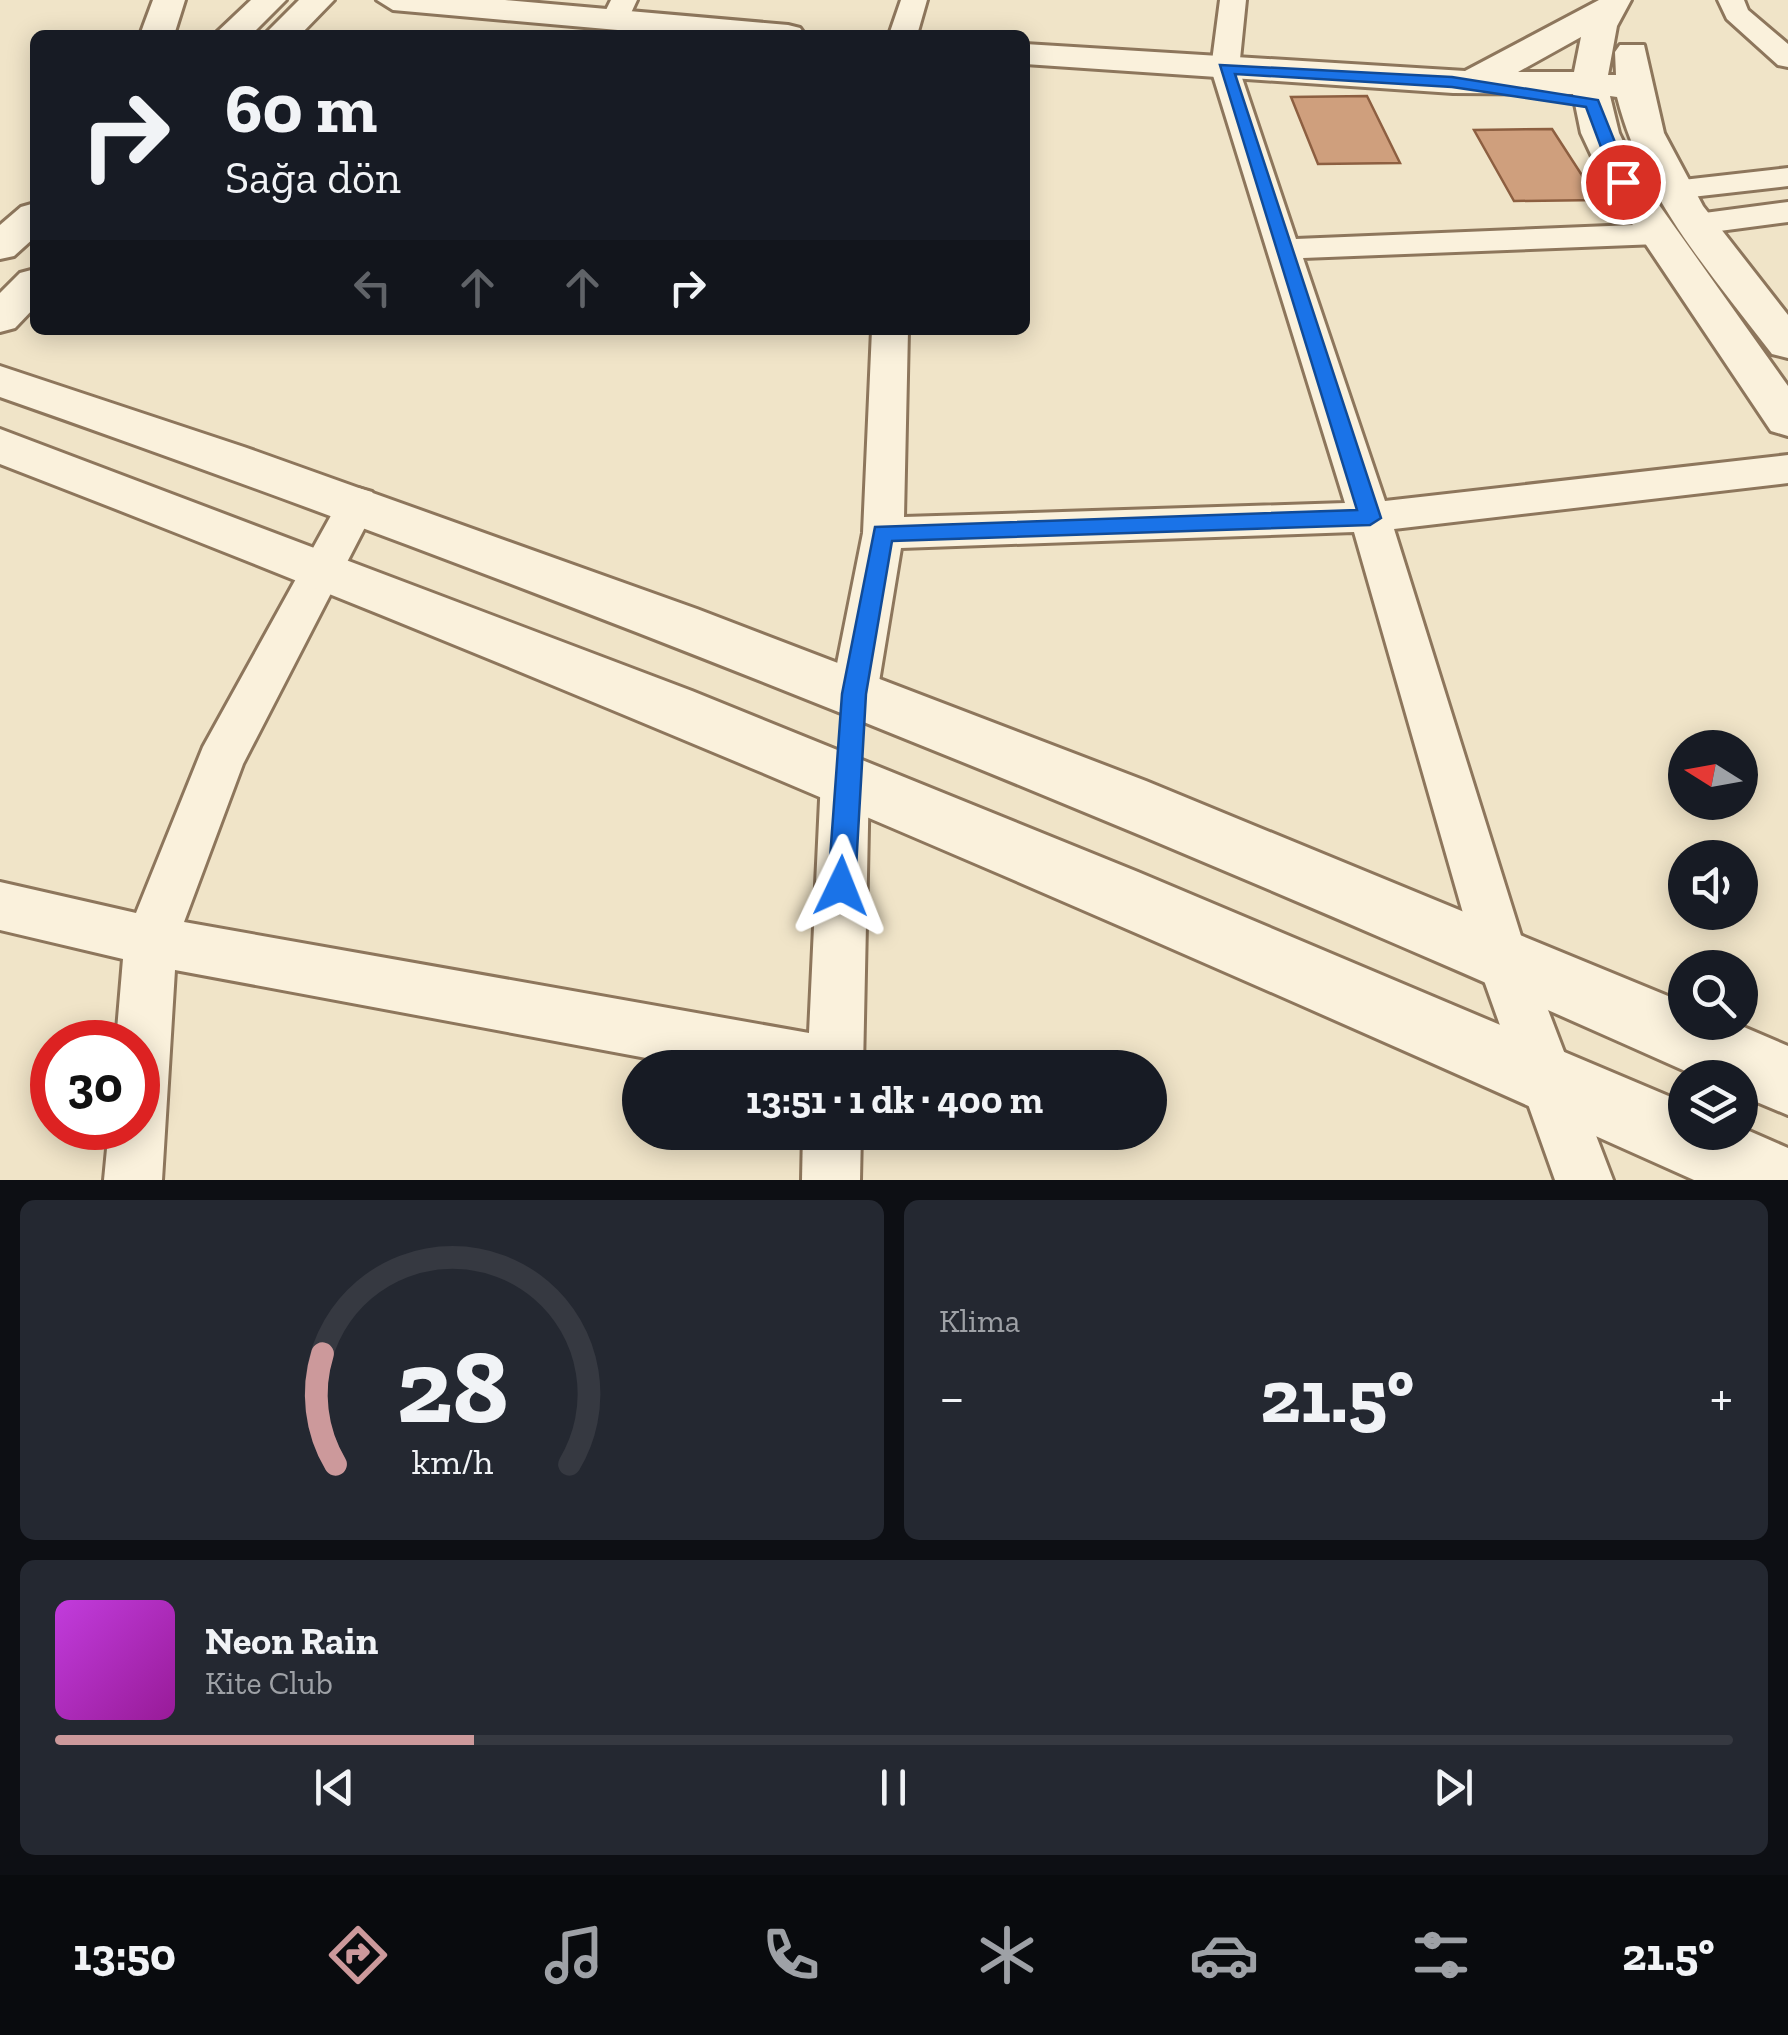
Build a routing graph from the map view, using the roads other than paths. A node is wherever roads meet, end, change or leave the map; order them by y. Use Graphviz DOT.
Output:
graph roads {
  1 [pos="169,0"];
  2 [pos="270,0"];
  3 [pos="318,0"];
  4 [pos="393,0"];
  5 [pos="914,0"];
  6 [pos="1232,0"];
  7 [pos="1651,0"];
  8 [pos="1730,0"];
  9 [pos="1612,5"];
  10 [pos="619,10"];
  11 [pos="159,30"];
  12 [pos="237,30"];
  13 [pos="286,30"];
  14 [pos="754,30"];
  15 [pos="904,30"];
  16 [pos="1030,54"];
  17 [pos="1788,59"];
  18 [pos="1226,68"];
  19 [pos="1452,82"];
  20 [pos="1591,93"];
  21 [pos="1635,98"];
  22 [pos="1788,177"];
  23 [pos="1674,190"];
  24 [pos="1788,212"];
  25 [pos="30,220"];
  26 [pos="1677,229"];
  27 [pos="0,248"];
  28 [pos="1284,249"];
  29 [pos="30,287"];
  30 [pos="0,318"];
  31 [pos="890,335"];
  32 [pos="1788,344"];
  33 [pos="0,381"];
  34 [pos="1788,420"];
  35 [pos="0,446"];
  36 [pos="1788,469"];
  37 [pos="358,502"];
  38 [pos="1370,518"];
  39 [pos="882,533"];
  40 [pos="324,566"];
  41 [pos="854,694"];
  42 [pos="845,779"];
  43 [pos="0,906"];
  44 [pos="151,941"];
  45 [pos="1501,954"];
  46 [pos="145,1020"];
  47 [pos="747,1050"];
  48 [pos="836,1050"];
  49 [pos="1546,1078"];
  50 [pos="1788,1081"];
  51 [pos="135,1150"];
  52 [pos="832,1150"];
  53 [pos="133,1180"];
  54 [pos="831,1180"];
  55 [pos="1584,1180"];
  56 [pos="1777,1180"];
  1 -- 11 [label="street"];
  2 -- 12 [label="street"];
  3 -- 13 [label="street"];
  4 -- 10 [label="street"];
  5 -- 15 [label="street"];
  6 -- 18 [label="street"];
  7 -- 21 [label="street"];
  8 -- 17 [label="street"];
  9 -- 19 [label="street"];
  9 -- 20 [label="street"];
  10 -- 14 [label="street"];
  16 -- 18 [label="street"];
  18 -- 19 [label="street"];
  18 -- 28 [label="street"];
  19 -- 20 [label="street"];
  20 -- 21 [label="street"];
  20 -- 26 [label="street"];
  21 -- 23 [label="street"];
  22 -- 23 [label="street"];
  23 -- 26 [label="street"];
  24 -- 26 [label="street"];
  25 -- 27 [label="street"];
  26 -- 28 [label="street"];
  26 -- 32 [label="street"];
  26 -- 34 [label="street"];
  28 -- 38 [label="street"];
  29 -- 30 [label="street"];
  31 -- 39 [label="street"];
  33 -- 37 [label="street"];
  35 -- 40 [label="street"];
  36 -- 38 [label="street"];
  37 -- 40 [label="street"];
  37 -- 41 [label="street"];
  38 -- 39 [label="street"];
  38 -- 45 [label="street"];
  39 -- 41 [label="street"];
  40 -- 42 [label="street"];
  40 -- 44 [label="street"];
  41 -- 42 [label="street"];
  41 -- 45 [label="street"];
  42 -- 48 [label="street"];
  42 -- 49 [label="street"];
  43 -- 44 [label="street"];
  44 -- 46 [label="street"];
  44 -- 47 [label="street"];
  45 -- 49 [label="street"];
  45 -- 50 [label="street"];
  49 -- 55 [label="street"];
  49 -- 56 [label="street"];
  51 -- 53 [label="street"];
  52 -- 54 [label="street"];
}
